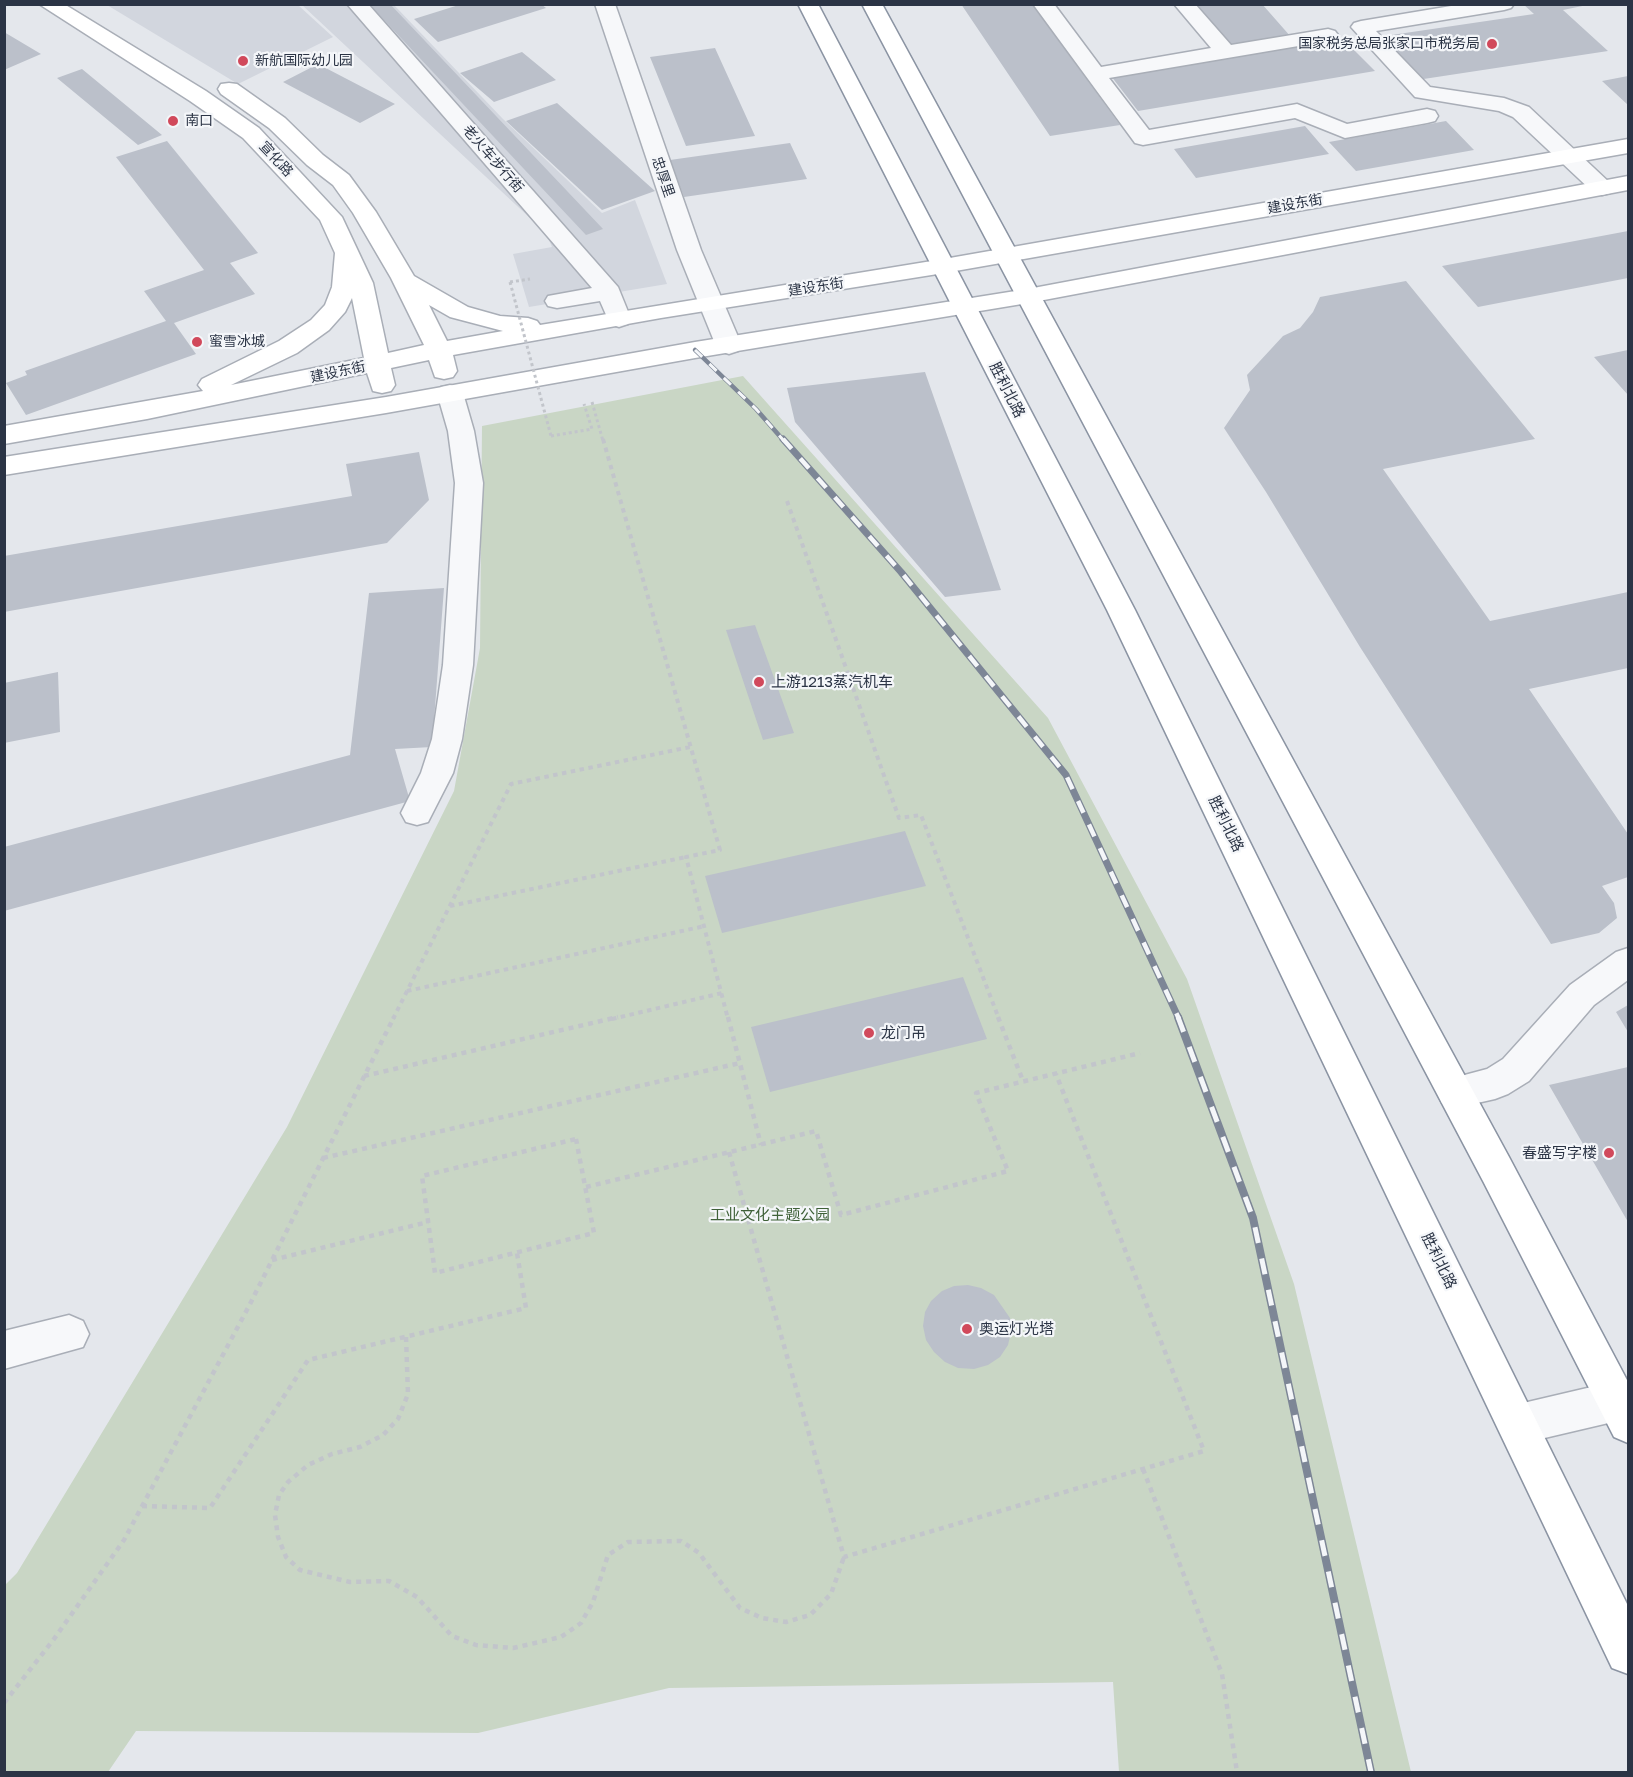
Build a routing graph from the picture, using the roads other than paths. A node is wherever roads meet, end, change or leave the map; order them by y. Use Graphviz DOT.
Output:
graph roads {
  1 [pos="49,4"];
  2 [pos="85,4"];
  3 [pos="357,4"];
  4 [pos="604,4"];
  5 [pos="808,4"];
  6 [pos="872,4"];
  7 [pos="1043,4"];
  8 [pos="1184,4"];
  9 [pos="1504,4"];
  10 [pos="1328,35"];
  11 [pos="1226,52"];
  12 [pos="194,68"];
  13 [pos="1095,74"];
  14 [pos="214,80"];
  15 [pos="1427,116"];
  16 [pos="1629,146"];
  17 [pos="1568,156"];
  18 [pos="1629,183"];
  19 [pos="1602,188"];
  20 [pos="346,252"];
  21 [pos="1007,255"];
  22 [pos="944,266"];
  23 [pos="405,281"];
  24 [pos="609,292"];
  25 [pos="1028,296"];
  26 [pos="557,301"];
  27 [pos="712,304"];
  28 [pos="964,307"];
  29 [pos="619,319"];
  30 [pos="572,327"];
  31 [pos="729,346"];
  32 [pos="439,350"];
  33 [pos="379,364"];
  34 [pos="450,393"];
  35 [pos="386,405"];
  36 [pos="147,411"];
  37 [pos="4,435"];
  38 [pos="4,466"];
  39 [pos="417,813"];
  40 [pos="1628,963"];
  41 [pos="1455,1092"];
  42 [pos="69,1334"];
  43 [pos="4,1350"];
  44 [pos="1625,1409"];
  45 [pos="1519,1424"];
  46 [pos="1629,1652"];
  1 -- 20 [label="main road, 宣化路"];
  2 -- 12 [label="main road"];
  3 -- 24 [label="street, 老火车步行街"];
  4 -- 27 [label="street, 忠厚里"];
  5 -- 22 [label="main road, 胜利北路"];
  6 -- 21 [label="main road"];
  7 -- 13 [label="street"];
  8 -- 11 [label="street"];
  9 -- 17 [label="street"];
  10 -- 11 [label="street"];
  11 -- 13 [label="street"];
  13 -- 15 [label="street"];
  14 -- 23 [label="main road, 宣化路"];
  16 -- 17 [label="main road, 建设东街"];
  17 -- 19 [label="street"];
  17 -- 21 [label="main road, 建设东街"];
  18 -- 19 [label="main road"];
  19 -- 25 [label="main road"];
  20 -- 33 [label="main road, 宣化路"];
  20 -- 36 [label="main road"];
  21 -- 22 [label="main road, 建设东街"];
  21 -- 25 [label="main road"];
  22 -- 27 [label="main road, 建设东街"];
  22 -- 28 [label="main road, 胜利北路"];
  23 -- 30 [label="main road"];
  23 -- 32 [label="main road, 宣化路"];
  24 -- 26 [label="street"];
  24 -- 29 [label="street, 老火车步行街"];
  25 -- 28 [label="main road"];
  25 -- 41 [label="main road"];
  27 -- 29 [label="main road, 建设东街"];
  27 -- 31 [label="street, 忠厚里"];
  28 -- 31 [label="main road"];
  28 -- 45 [label="main road, 胜利北路"];
  29 -- 30 [label="main road, 建设东街"];
  30 -- 32 [label="main road, 建设东街"];
  31 -- 34 [label="main road"];
  32 -- 33 [label="main road, 建设东街"];
  32 -- 34 [label="main road, 宣化路"];
  33 -- 35 [label="main road, 宣化路"];
  33 -- 36 [label="main road, 建设东街"];
  34 -- 35 [label="main road"];
  34 -- 39 [label="street"];
  35 -- 38 [label="main road"];
  36 -- 37 [label="main road, 建设东街"];
  40 -- 41 [label="street"];
  41 -- 44 [label="main road"];
  42 -- 43 [label="street"];
  44 -- 45 [label="street"];
  45 -- 46 [label="main road, 胜利北路"];
}
